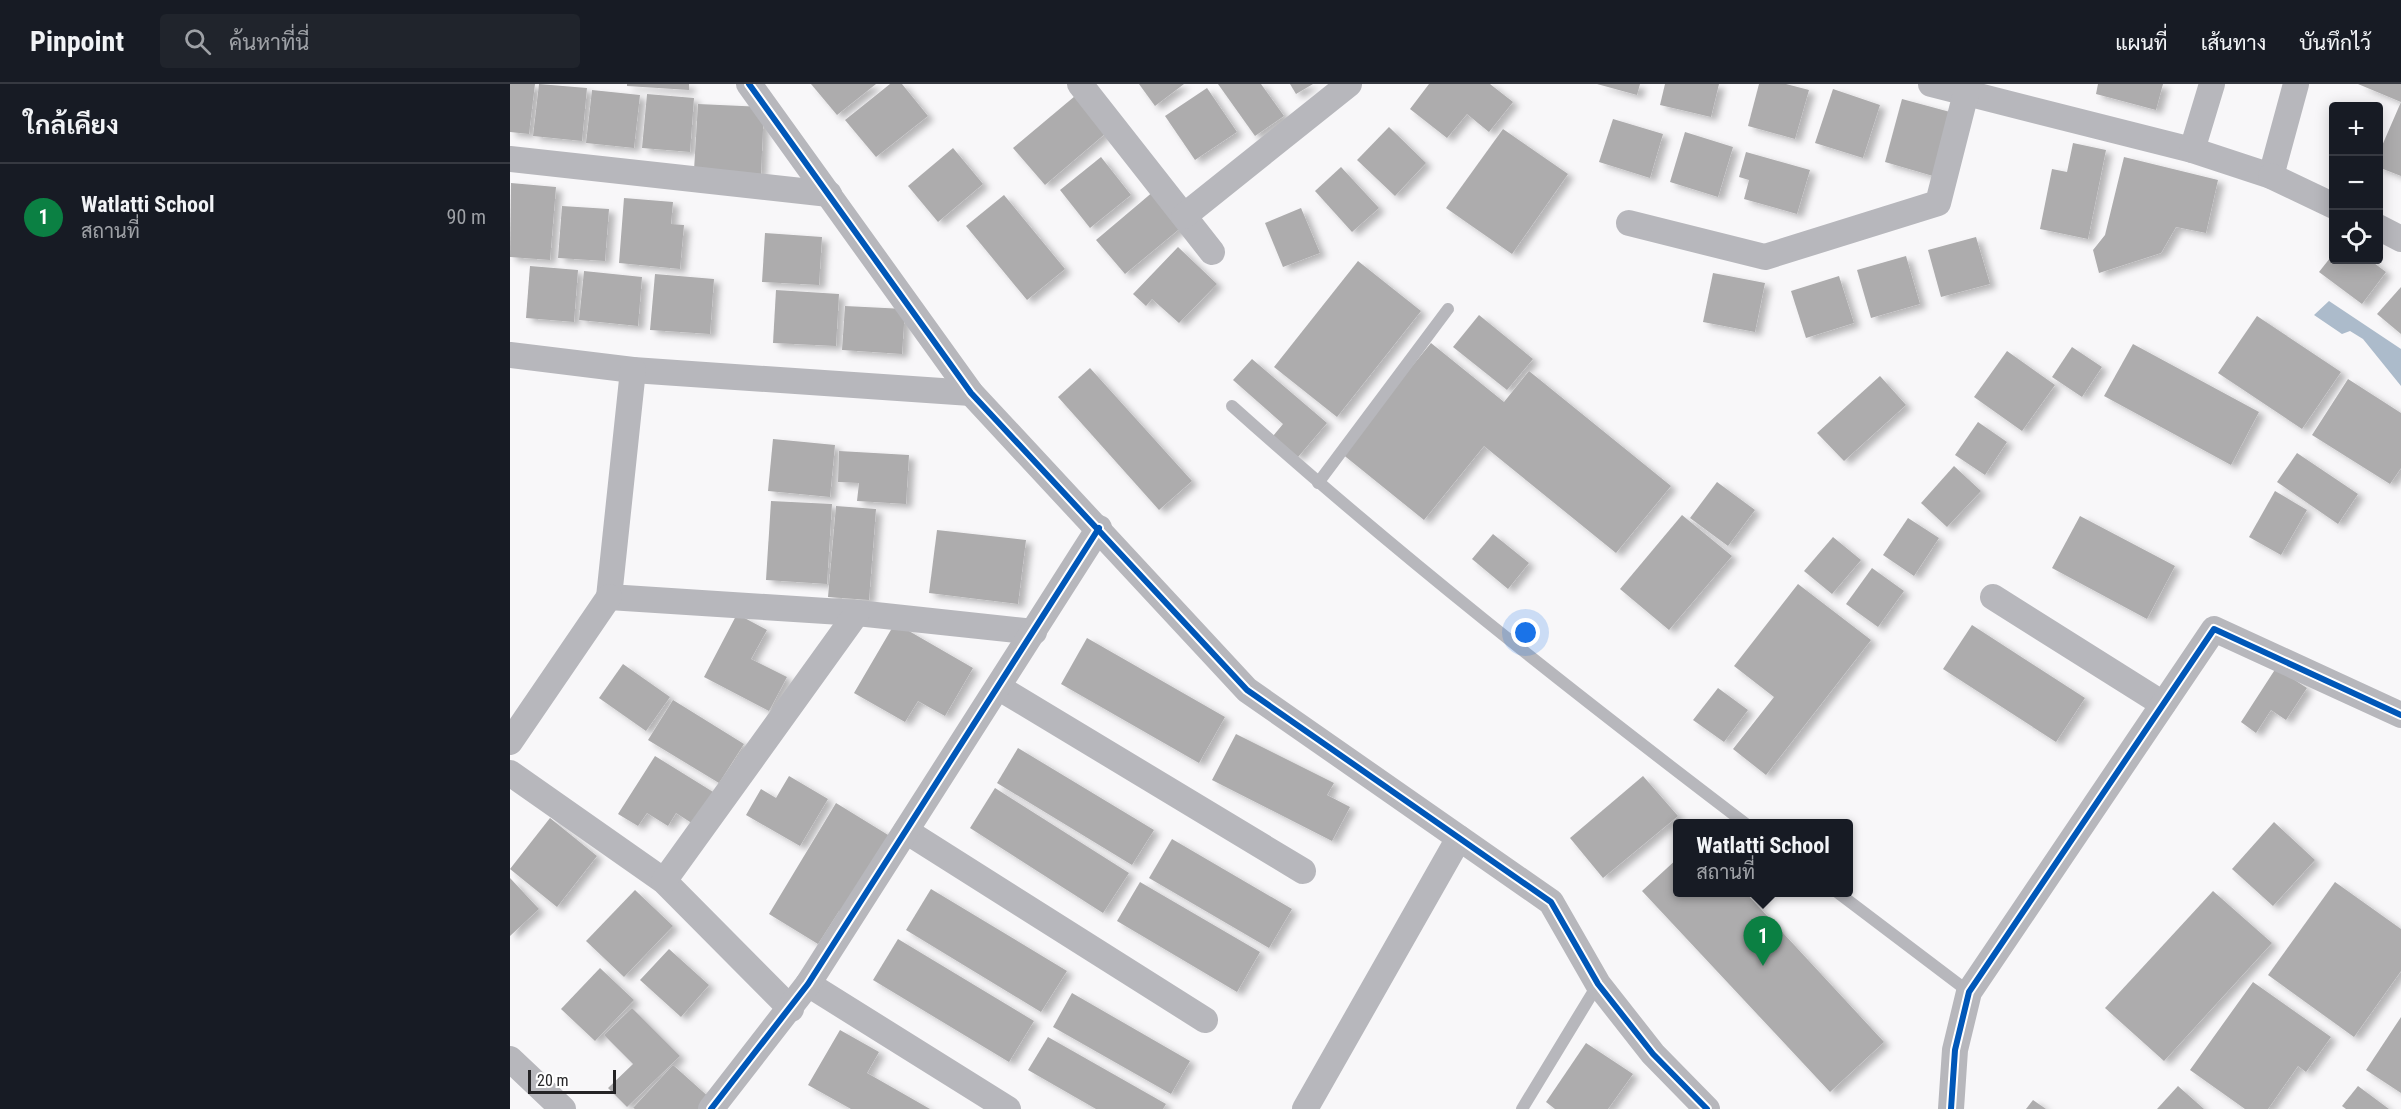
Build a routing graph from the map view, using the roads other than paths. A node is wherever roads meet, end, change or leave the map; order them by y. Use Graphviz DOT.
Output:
graph roads {
  1 [pos="750,84"];
  2 [pos="1080,84"];
  3 [pos="1349,84"];
  4 [pos="1931,84"];
  5 [pos="2212,84"];
  6 [pos="2296,84"];
  7 [pos="1966,93"];
  8 [pos="2192,150"];
  9 [pos="510,159"];
  10 [pos="2271,176"];
  11 [pos="829,194"];
  12 [pos="2329,204"];
  13 [pos="1184,216"];
  14 [pos="1629,223"];
  15 [pos="2383,229"];
  16 [pos="2401,239"];
  17 [pos="1212,252"];
  18 [pos="1448,309"];
  19 [pos="510,355"];
  20 [pos="633,370"];
  21 [pos="971,393"];
  22 [pos="1232,406"];
  23 [pos="1318,483"];
  24 [pos="1099,528"];
  25 [pos="609,597"];
  26 [pos="1994,597"];
  27 [pos="857,612"];
  28 [pos="1034,632"];
  29 [pos="998,687"];
  30 [pos="2163,704"];
  31 [pos="2401,715"];
  32 [pos="510,742"];
  33 [pos="510,772"];
  34 [pos="1739,819"];
  35 [pos="906,831"];
  36 [pos="1460,838"];
  37 [pos="1303,871"];
  38 [pos="664,881"];
  39 [pos="1844,897"];
  40 [pos="808,984"];
  41 [pos="1598,984"];
  42 [pos="1969,992"];
  43 [pos="791,1009"];
  44 [pos="1205,1020"];
  45 [pos="510,1059"];
  46 [pos="563,1109"];
  47 [pos="711,1109"];
  48 [pos="1008,1109"];
  49 [pos="1305,1109"];
  50 [pos="1522,1109"];
  51 [pos="1707,1109"];
  52 [pos="1951,1109"];
  1 -- 11 [label="street"];
  2 -- 13 [label="street"];
  3 -- 13 [label="street"];
  4 -- 7 [label="street"];
  5 -- 8 [label="street"];
  6 -- 10 [label="street"];
  7 -- 8 [label="street"];
  7 -- 14 [label="street"];
  8 -- 10 [label="street"];
  9 -- 11 [label="street"];
  10 -- 12 [label="street"];
  11 -- 21 [label="street"];
  13 -- 17 [label="street"];
  15 -- 16 [label="street"];
  18 -- 23 [label="lane"];
  19 -- 20 [label="street"];
  20 -- 21 [label="street"];
  20 -- 25 [label="street"];
  21 -- 24 [label="street"];
  22 -- 23 [label="lane"];
  23 -- 34 [label="lane"];
  24 -- 28 [label="street"];
  24 -- 36 [label="street"];
  25 -- 27 [label="street"];
  25 -- 32 [label="street"];
  26 -- 30 [label="street"];
  27 -- 28 [label="street"];
  27 -- 38 [label="street"];
  28 -- 29 [label="street"];
  29 -- 35 [label="street"];
  29 -- 37 [label="street"];
  30 -- 31 [label="street"];
  30 -- 42 [label="street"];
  33 -- 38 [label="street"];
  35 -- 40 [label="street"];
  35 -- 44 [label="street"];
  36 -- 41 [label="street"];
  36 -- 49 [label="street"];
  38 -- 43 [label="street"];
  39 -- 42 [label="lane"];
  40 -- 43 [label="street"];
  40 -- 48 [label="street"];
  41 -- 50 [label="lane"];
  41 -- 51 [label="street"];
  42 -- 52 [label="street"];
  43 -- 47 [label="street"];
  45 -- 46 [label="street"];
}
